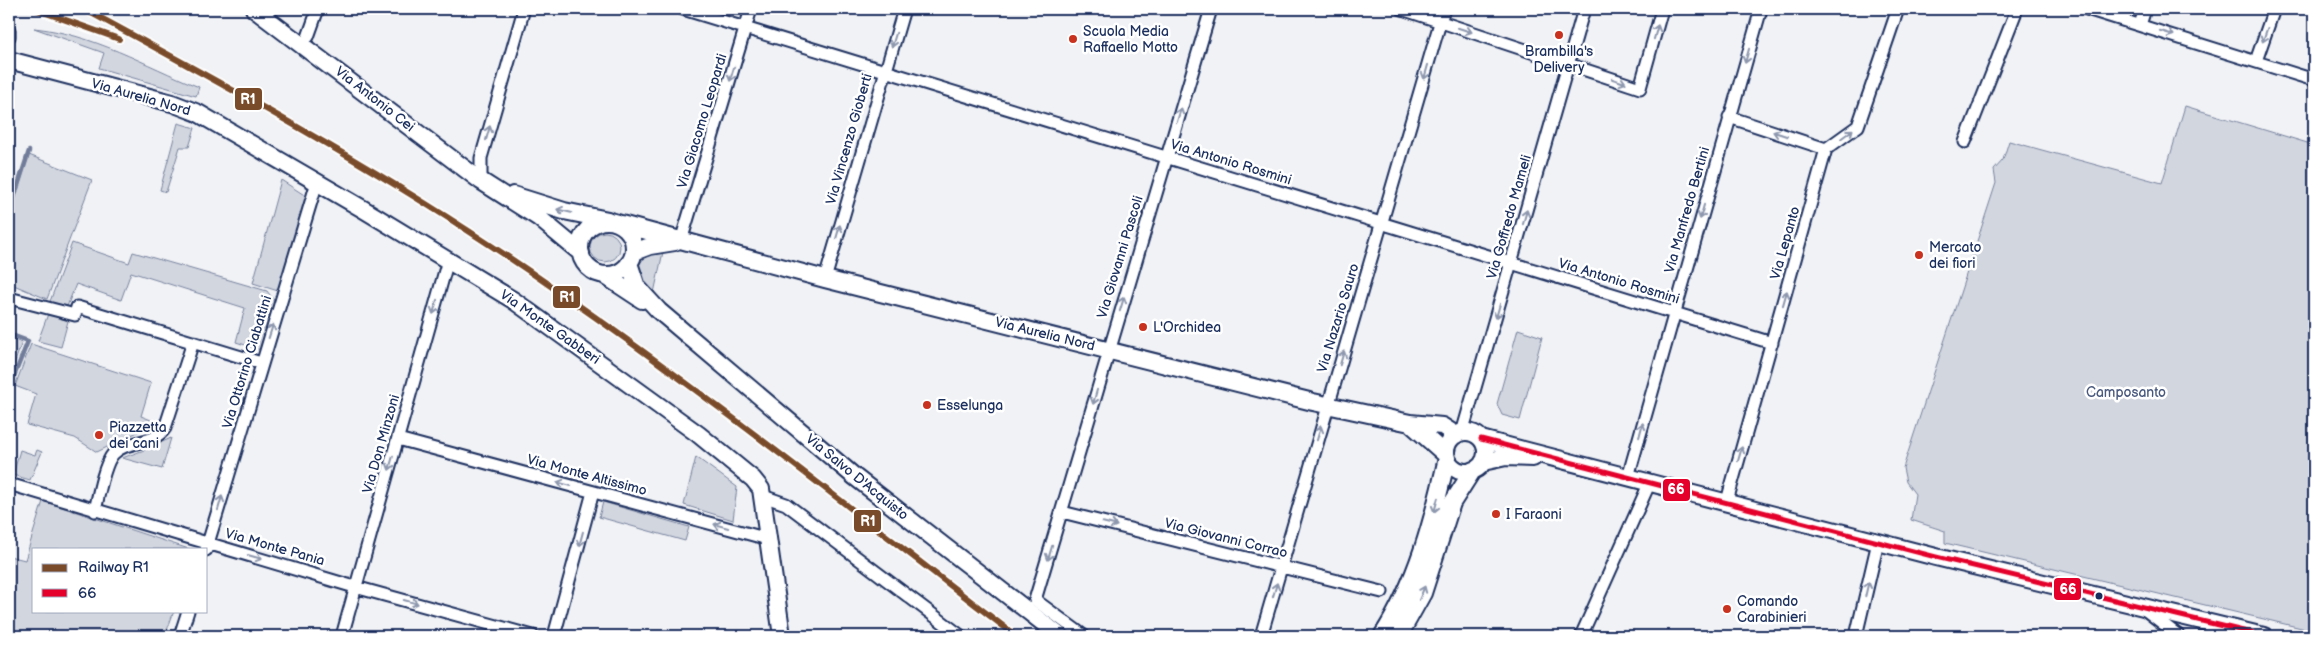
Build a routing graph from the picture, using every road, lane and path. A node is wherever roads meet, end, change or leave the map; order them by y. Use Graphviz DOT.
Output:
graph roads {
  1 [pos="254,9"];
  2 [pos="318,9"];
  3 [pos="524,9"];
  4 [pos="683,9"];
  5 [pos="751,9"];
  6 [pos="904,9"];
  7 [pos="1211,9"];
  8 [pos="1402,9"];
  9 [pos="1444,9"];
  10 [pos="1584,9"];
  11 [pos="1662,9"];
  12 [pos="1760,9"];
  13 [pos="1898,9"];
  14 [pos="2017,9"];
  15 [pos="2087,9"];
  16 [pos="2145,9"];
  17 [pos="2274,9"];
  18 [pos="1440,22"];
  19 [pos="2140,24"];
  20 [pos="746,27"];
  21 [pos="9,30"];
  22 [pos="9,37"];
  23 [pos="308,37"];
  24 [pos="9,60"];
  25 [pos="2256,61"];
  26 [pos="1568,64"];
  27 [pos="884,72"];
  28 [pos="2314,80"];
  29 [pos="1729,117"];
  30 [pos="1964,142"];
  31 [pos="1826,149"];
  32 [pos="1166,158"];
  33 [pos="481,181"];
  34 [pos="317,182"];
  35 [pos="495,190"];
  36 [pos="617,222"];
  37 [pos="1382,223"];
  38 [pos="681,241"];
  39 [pos="580,253"];
  40 [pos="632,258"];
  41 [pos="448,260"];
  42 [pos="1511,264"];
  43 [pos="604,275"];
  44 [pos="825,278"];
  45 [pos="9,298"];
  46 [pos="659,311"];
  47 [pos="1673,313"];
  48 [pos="193,342"];
  49 [pos="1772,343"];
  50 [pos="1108,350"];
  51 [pos="261,363"];
  52 [pos="1327,405"];
  53 [pos="1410,423"];
  54 [pos="1459,434"];
  55 [pos="398,439"];
  56 [pos="1481,439"];
  57 [pos="1447,457"];
  58 [pos="1565,462"];
  59 [pos="1478,466"];
  60 [pos="1628,477"];
  61 [pos="1650,482"];
  62 [pos="9,484"];
  63 [pos="594,492"];
  64 [pos="763,496"];
  65 [pos="1727,502"];
  66 [pos="94,510"];
  67 [pos="1062,512"];
  68 [pos="768,539"];
  69 [pos="1878,542"];
  70 [pos="207,547"];
  71 [pos="1282,567"];
  72 [pos="356,587"];
  73 [pos="1382,592"];
  74 [pos="2142,607"];
  75 [pos="188,612"];
  76 [pos="2163,631"];
  77 [pos="508,633"];
  78 [pos="180,636"];
  79 [pos="342,636"];
  80 [pos="534,636"];
  81 [pos="554,636"];
  82 [pos="782,636"];
  83 [pos="961,636"];
  84 [pos="1060,636"];
  85 [pos="1084,636"];
  86 [pos="1261,636"];
  87 [pos="1382,636"];
  88 [pos="1399,636"];
  89 [pos="1581,636"];
  90 [pos="1856,636"];
  91 [pos="2179,636"];
  92 [pos="2264,636"];
  1 -- 33 [label="street, Via Antonio Cei"];
  2 -- 23 [label="street"];
  33 -- 3 [label="street, one-way"];
  4 -- 20 [label="street, Via Antonio Rosmini"];
  5 -- 20 [label="street, Via Giacomo Leopardi"];
  6 -- 27 [label="street, Via Vincenzo Gioberti, one-way"];
  32 -- 7 [label="street, Via Giovanni Pascoli, one-way"];
  8 -- 18 [label="street"];
  9 -- 18 [label="street, Via Nazario Sauro"];
  10 -- 26 [label="street, Via Goffredo Mameli"];
  26 -- 11 [label="street, one-way"];
  12 -- 29 [label="street, Via Manfredo Bertini, one-way"];
  31 -- 13 [label="street, one-way"];
  14 -- 30 [label="street"];
  15 -- 19 [label="street"];
  16 -- 19 [label="street"];
  17 -- 25 [label="street, one-way"];
  18 -- 26 [label="street, one-way"];
  18 -- 37 [label="street, Via Nazario Sauro, one-way"];
  19 -- 25 [label="street, one-way"];
  20 -- 27 [label="street, Via Antonio Rosmini"];
  20 -- 38 [label="street, Via Giacomo Leopardi, one-way"];
  21 -- 22 [label="street"];
  24 -- 34 [label="street, Via Aurelia Nord"];
  25 -- 28 [label="street"];
  42 -- 26 [label="street, Via Goffredo Mameli, one-way"];
  27 -- 32 [label="street, Via Antonio Rosmini"];
  44 -- 27 [label="street, Via Vincenzo Gioberti, one-way"];
  31 -- 29 [label="street, one-way"];
  29 -- 47 [label="street, Via Manfredo Bertini, one-way"];
  49 -- 31 [label="street, Via Lepanto, one-way"];
  32 -- 37 [label="street, Via Antonio Rosmini"];
  50 -- 32 [label="street, Via Giovanni Pascoli, one-way"];
  33 -- 35 [label="street, Via Antonio Cei"];
  34 -- 41 [label="street, Via Monte Gabberi"];
  51 -- 34 [label="street, Via Ottorino Ciabattini, one-way"];
  36 -- 35 [label="street, Via Antonio Cei, one-way"];
  35 -- 39 [label="street, Via Antonio Cei"];
  36 -- 38 [label="street, Via Aurelia Nord"];
  36 -- 39 [label="street"];
  36 -- 40 [label="street"];
  37 -- 42 [label="street, Via Antonio Rosmini"];
  52 -- 37 [label="street, Via Nazario Sauro, one-way"];
  38 -- 40 [label="street, Via Aurelia Nord"];
  38 -- 44 [label="street, Via Aurelia Nord"];
  39 -- 43 [label="street"];
  40 -- 43 [label="street"];
  40 -- 46 [label="street, Via Salvo D'Acquisto"];
  41 -- 55 [label="street, Via Don Minzoni, one-way"];
  41 -- 64 [label="street, Via Monte Gabberi"];
  42 -- 47 [label="street, Via Antonio Rosmini"];
  42 -- 54 [label="street, Via Goffredo Mameli, one-way"];
  43 -- 46 [label="street, Via Salvo D'Acquisto"];
  44 -- 50 [label="street, Via Aurelia Nord"];
  45 -- 48 [label="street"];
  46 -- 84 [label="street, Via Salvo D'Acquisto"];
  47 -- 49 [label="street, Via Antonio Rosmini"];
  60 -- 47 [label="street, Via Manfredo Bertini, one-way"];
  48 -- 51 [label="street"];
  48 -- 66 [label="street"];
  65 -- 49 [label="street, Via Lepanto, one-way"];
  50 -- 52 [label="street, Via Aurelia Nord"];
  50 -- 67 [label="street, Via Giovanni Pascoli, one-way"];
  70 -- 51 [label="street, Via Ottorino Ciabattini, one-way"];
  52 -- 53 [label="street, Via Aurelia Nord"];
  71 -- 52 [label="street, Via Nazario Sauro, one-way"];
  53 -- 54 [label="street, Via Aurelia Nord"];
  53 -- 57 [label="street, Via Aurelia Nord"];
  54 -- 56 [label="street"];
  54 -- 57 [label="street"];
  63 -- 55 [label="street, Via Monte Altissimo, one-way"];
  55 -- 72 [label="street, Via Don Minzoni, one-way"];
  56 -- 58 [label="street"];
  56 -- 59 [label="street"];
  57 -- 59 [label="street"];
  57 -- 87 [label="street, one-way"];
  58 -- 59 [label="street"];
  58 -- 60 [label="street"];
  88 -- 59 [label="street, one-way"];
  60 -- 61 [label="street"];
  61 -- 65 [label="street"];
  61 -- 89 [label="street"];
  62 -- 66 [label="street, Via Monte Pania"];
  68 -- 63 [label="street, Via Monte Altissimo, one-way"];
  63 -- 81 [label="street, one-way"];
  64 -- 68 [label="street"];
  64 -- 83 [label="street"];
  65 -- 69 [label="street"];
  66 -- 70 [label="street, Via Monte Pania"];
  67 -- 71 [label="street, Via Giovanni Corrao, one-way"];
  67 -- 85 [label="street, Via Giovanni Pascoli, one-way"];
  68 -- 82 [label="street"];
  69 -- 74 [label="street"];
  90 -- 69 [label="street, one-way"];
  70 -- 72 [label="street, Via Monte Pania, one-way"];
  71 -- 73 [label="street, Via Giovanni Corrao"];
  86 -- 71 [label="street, Via Nazario Sauro, one-way"];
  72 -- 77 [label="street, Via Monte Pania, one-way"];
  72 -- 79 [label="street, Via Don Minzoni"];
  74 -- 76 [label="street"];
  74 -- 92 [label="street"];
  75 -- 78 [label="street"];
  76 -- 91 [label="street"];
  77 -- 80 [label="street, Via Monte Pania"];
}
